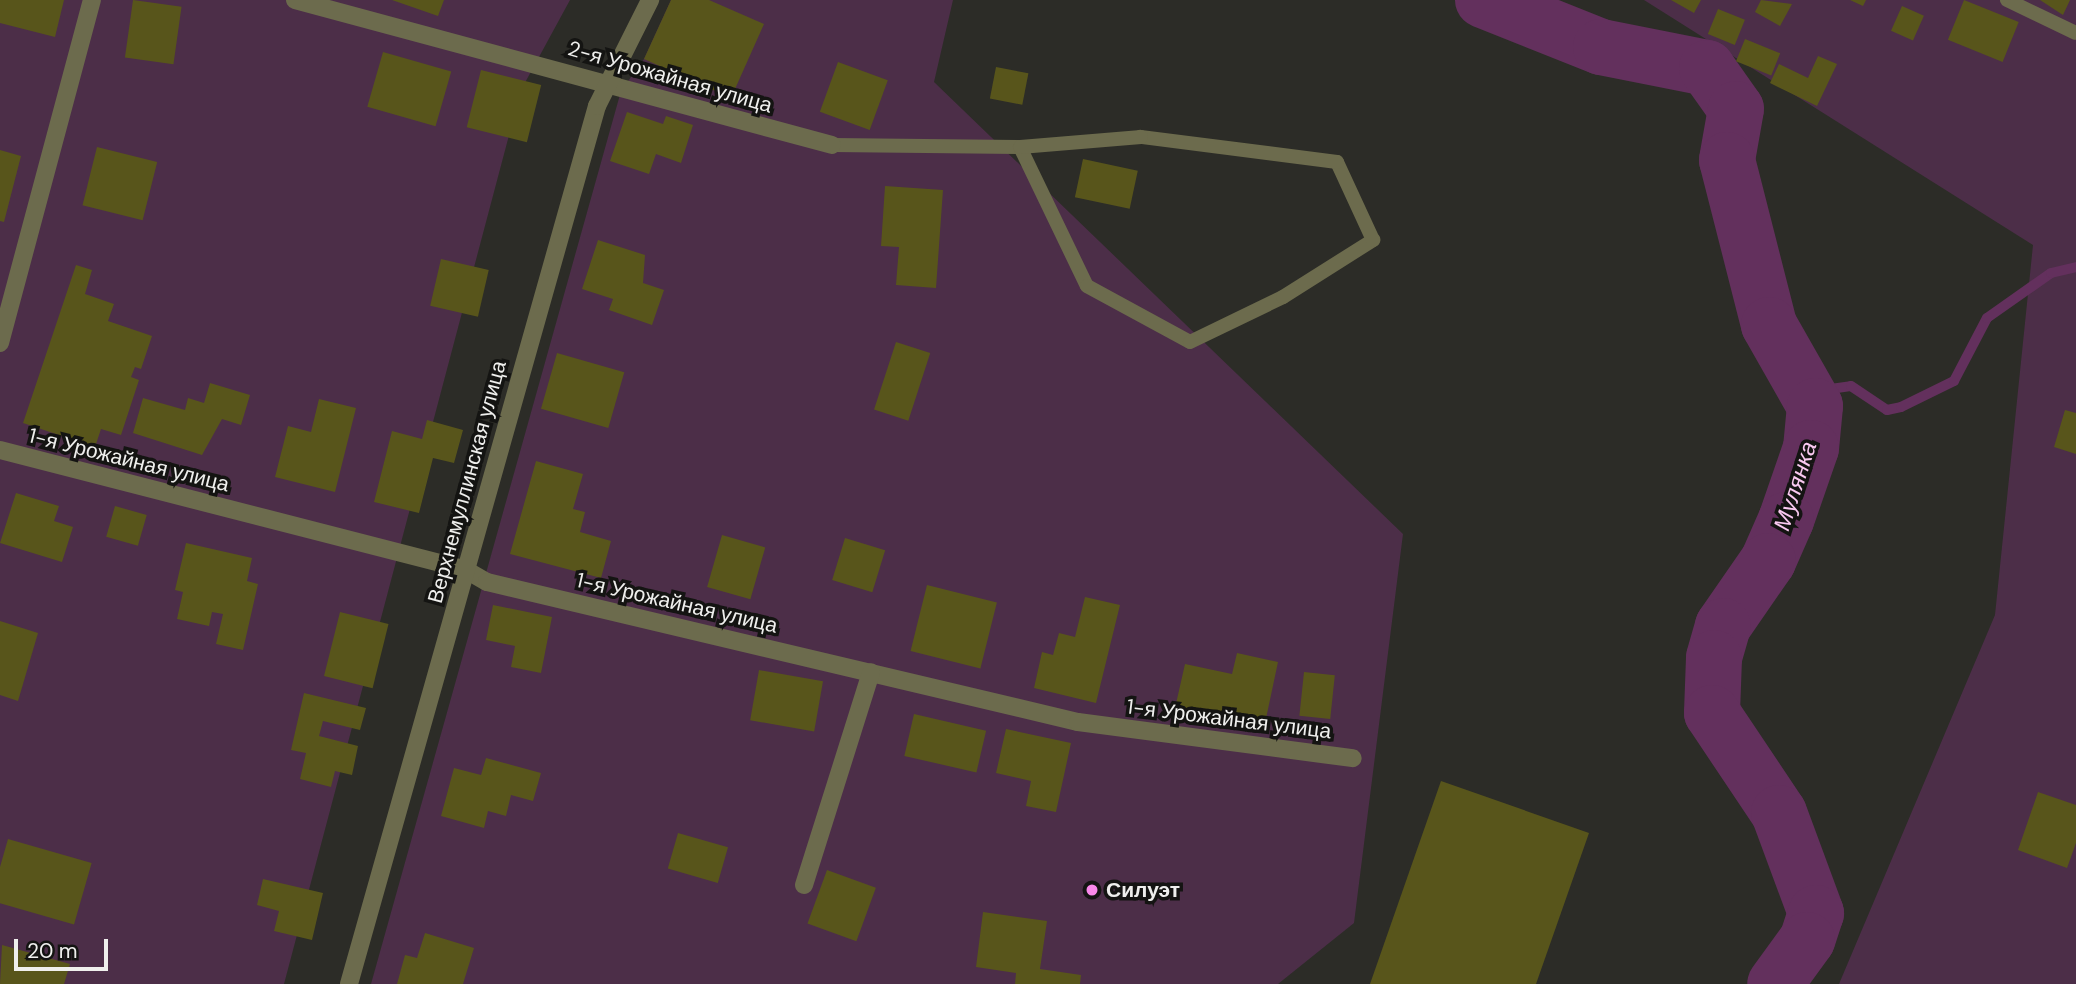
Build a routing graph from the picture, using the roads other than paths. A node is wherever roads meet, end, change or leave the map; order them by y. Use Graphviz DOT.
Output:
graph roads {
  1 [pos="92,0"];
  2 [pos="295,0"];
  3 [pos="650,0"];
  4 [pos="2007,0"];
  5 [pos="2076,33"];
  6 [pos="609,82"];
  7 [pos="832,145"];
  8 [pos="1020,147"];
  9 [pos="0,343"];
  10 [pos="0,450"];
  11 [pos="466,570"];
  12 [pos="871,672"];
  13 [pos="1353,758"];
  14 [pos="804,885"];
  15 [pos="349,984"];
  1 -- 9 [label="street"];
  2 -- 6 [label="street, 2-я Урожайная улица"];
  3 -- 6 [label="street, Верхнемуллинская улица"];
  4 -- 5 [label="lane"];
  6 -- 7 [label="street, 2-я Урожайная улица"];
  6 -- 11 [label="street, Верхнемуллинская улица"];
  7 -- 8 [label="lane, 2-я Урожайная улица"];
  8 -- 8 [label="lane, 2-я Урожайная улица"];
  10 -- 11 [label="street, 1-я Урожайная улица"];
  11 -- 12 [label="street, 1-я Урожайная улица"];
  11 -- 15 [label="street, Верхнемуллинская улица"];
  12 -- 13 [label="street, 1-я Урожайная улица"];
  12 -- 14 [label="street"];
}
